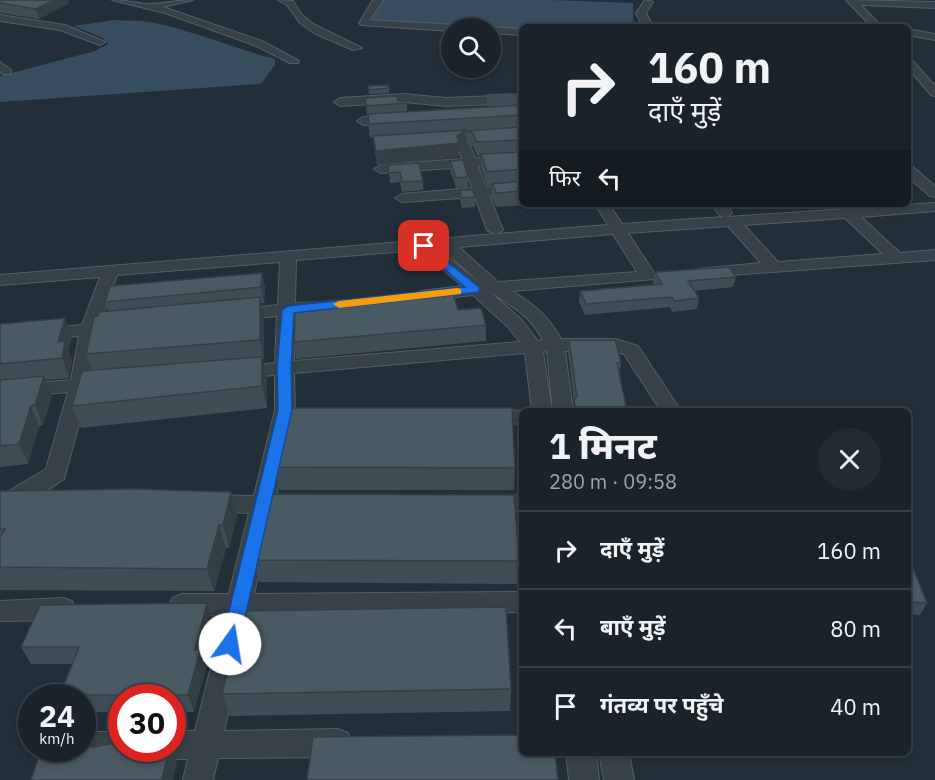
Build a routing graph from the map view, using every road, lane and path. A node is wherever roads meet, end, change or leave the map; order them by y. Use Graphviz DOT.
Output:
graph roads {
  1 [pos="117,0"];
  2 [pos="188,0"];
  3 [pos="283,0"];
  4 [pos="378,0"];
  5 [pos="840,0"];
  6 [pos="906,0"];
  7 [pos="852,1"];
  8 [pos="648,2"];
  9 [pos="891,2"];
  10 [pos="916,4"];
  11 [pos="935,5"];
  12 [pos="152,6"];
  13 [pos="935,14"];
  14 [pos="0,18"];
  15 [pos="646,24"];
  16 [pos="860,24"];
  17 [pos="875,24"];
  18 [pos="441,27"];
  19 [pos="501,31"];
  20 [pos="519,32"];
  21 [pos="911,33"];
  22 [pos="935,37"];
  23 [pos="100,42"];
  24 [pos="357,48"];
  25 [pos="294,61"];
  26 [pos="911,66"];
  27 [pos="935,75"];
  28 [pos="920,76"];
  29 [pos="911,82"];
  30 [pos="935,93"];
  31 [pos="519,99"];
  32 [pos="340,102"];
  33 [pos="446,102"];
  34 [pos="935,105"];
  35 [pos="470,115"];
  36 [pos="444,117"];
  37 [pos="406,119"];
  38 [pos="363,121"];
  39 [pos="519,159"];
  40 [pos="470,162"];
  41 [pos="381,169"];
  42 [pos="911,173"];
  43 [pos="519,189"];
  44 [pos="480,193"];
  45 [pos="935,195"];
  46 [pos="402,198"];
  47 [pos="911,199"];
  48 [pos="604,207"];
  49 [pos="793,207"];
  50 [pos="935,207"];
  51 [pos="725,213"];
  52 [pos="850,214"];
  53 [pos="615,226"];
  54 [pos="495,230"];
  55 [pos="432,241"];
  56 [pos="935,255"];
  57 [pos="288,257"];
  58 [pos="896,258"];
  59 [pos="773,266"];
  60 [pos="0,270"];
  61 [pos="110,273"];
  62 [pos="693,273"];
  63 [pos="0,280"];
  64 [pos="494,287"];
  65 [pos="475,289"];
  66 [pos="405,297"];
  67 [pos="334,305"];
  68 [pos="288,310"];
  69 [pos="218,317"];
  70 [pos="136,325"];
  71 [pos="89,329"];
  72 [pos="0,337"];
  73 [pos="555,345"];
  74 [pos="532,347"];
  75 [pos="284,368"];
  76 [pos="216,374"];
  77 [pos="125,381"];
  78 [pos="80,385"];
  79 [pos="0,392"];
  80 [pos="542,408"];
  81 [pos="562,408"];
  82 [pos="669,408"];
  83 [pos="285,410"];
  84 [pos="309,411"];
  85 [pos="463,415"];
  86 [pos="519,417"];
  87 [pos="8,498"];
  88 [pos="52,498"];
  89 [pos="181,502"];
  90 [pos="519,503"];
  91 [pos="298,504"];
  92 [pos="463,504"];
  93 [pos="263,505"];
  94 [pos="519,602"];
  95 [pos="239,603"];
  96 [pos="156,606"];
  97 [pos="85,608"];
  98 [pos="2,611"];
  99 [pos="370,743"];
  100 [pos="186,745"];
  101 [pos="206,745"];
  102 [pos="582,756"];
  103 [pos="615,756"];
  104 [pos="198,780"];
  105 [pos="584,780"];
  106 [pos="619,780"];
  1 -- 12 [label="street"];
  2 -- 12 [label="street"];
  3 -- 24 [label="street"];
  4 -- 18 [label="street"];
  5 -- 16 [label="street"];
  6 -- 9 [label="street"];
  7 -- 9 [label="street"];
  7 -- 17 [label="street"];
  8 -- 15 [label="street"];
  9 -- 10 [label="street"];
  10 -- 11 [label="street"];
  10 -- 13 [label="street"];
  12 -- 25 [label="street"];
  14 -- 23 [label="street"];
  19 -- 20 [label="street"];
  21 -- 22 [label="street"];
  26 -- 28 [label="street"];
  27 -- 28 [label="street"];
  28 -- 30 [label="street"];
  29 -- 34 [label="street"];
  31 -- 33 [label="street"];
  32 -- 33 [label="street"];
  33 -- 36 [label="street"];
  35 -- 36 [label="street"];
  36 -- 40 [label="street"];
  37 -- 38 [label="street"];
  39 -- 40 [label="street"];
  40 -- 41 [label="street"];
  40 -- 44 [label="street"];
  42 -- 45 [label="street"];
  43 -- 44 [label="street"];
  44 -- 46 [label="street"];
  44 -- 54 [label="street"];
  45 -- 47 [label="street"];
  48 -- 53 [label="street"];
  49 -- 51 [label="street"];
  50 -- 52 [label="street"];
  51 -- 52 [label="street"];
  51 -- 53 [label="street"];
  51 -- 59 [label="street"];
  52 -- 58 [label="street"];
  53 -- 54 [label="street"];
  53 -- 55 [label="street"];
  53 -- 64 [label="street"];
  54 -- 55 [label="street"];
  55 -- 57 [label="street"];
  55 -- 60 [label="street"];
  55 -- 64 [label="street"];
  55 -- 65 [label="street"];
  56 -- 58 [label="street"];
  57 -- 61 [label="street"];
  57 -- 68 [label="street"];
  58 -- 59 [label="street"];
  59 -- 62 [label="street"];
  61 -- 63 [label="street"];
  61 -- 71 [label="street"];
  64 -- 65 [label="street"];
  64 -- 73 [label="street"];
  65 -- 66 [label="street"];
  65 -- 74 [label="street"];
  67 -- 68 [label="street"];
  68 -- 69 [label="street"];
  68 -- 75 [label="street"];
  70 -- 71 [label="street"];
  71 -- 72 [label="street"];
  71 -- 78 [label="street"];
  73 -- 74 [label="street"];
  73 -- 81 [label="street"];
  73 -- 82 [label="street"];
  74 -- 75 [label="street"];
  74 -- 80 [label="street"];
  75 -- 76 [label="street"];
  75 -- 83 [label="street"];
  77 -- 78 [label="street"];
  78 -- 79 [label="street"];
  78 -- 87 [label="street"];
  83 -- 84 [label="street"];
  83 -- 93 [label="street"];
  85 -- 86 [label="street"];
  87 -- 88 [label="street"];
  89 -- 93 [label="street"];
  90 -- 92 [label="street"];
  91 -- 93 [label="street"];
  93 -- 95 [label="street"];
  94 -- 95 [label="street"];
  95 -- 96 [label="street"];
  95 -- 101 [label="street"];
  97 -- 98 [label="street"];
  99 -- 101 [label="street"];
  100 -- 101 [label="street"];
  101 -- 104 [label="street"];
  102 -- 105 [label="street"];
  103 -- 106 [label="street"];
}
